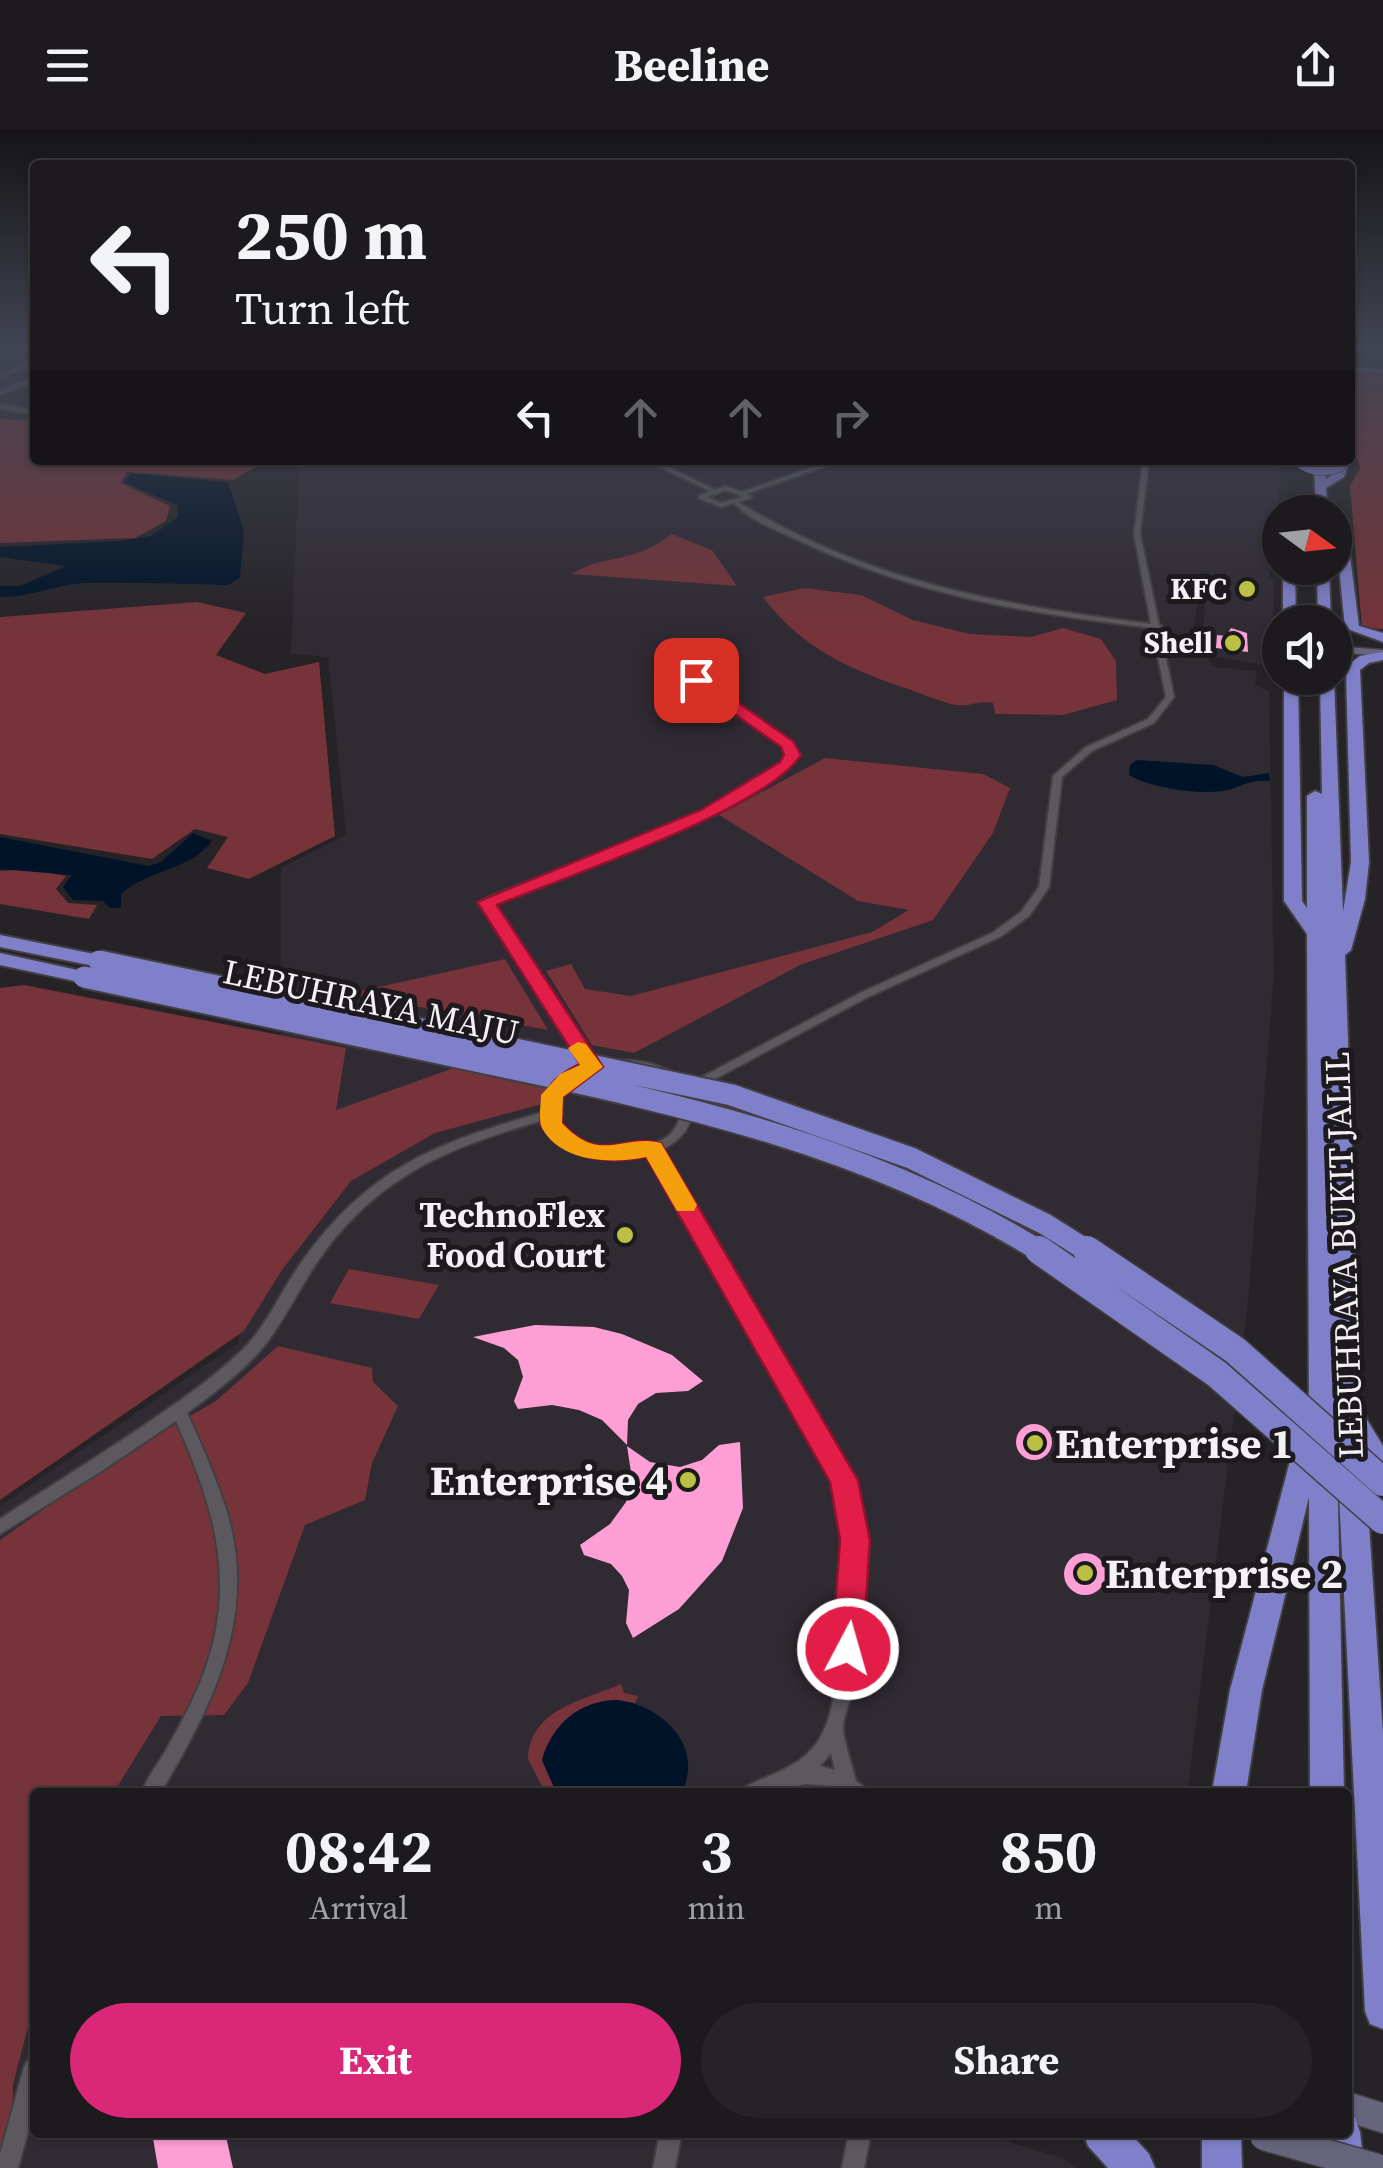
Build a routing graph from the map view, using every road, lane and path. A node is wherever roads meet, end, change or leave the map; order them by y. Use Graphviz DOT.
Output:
graph roads {
  1 [pos="660,465"];
  2 [pos="825,465"];
  3 [pos="1145,465"];
  4 [pos="1302,465"];
  5 [pos="1308,465"];
  6 [pos="1320,465"];
  7 [pos="1341,465"];
  8 [pos="1341,465"];
  9 [pos="1322,486"];
  10 [pos="712,490"];
  11 [pos="745,492"];
  12 [pos="1311,495"];
  13 [pos="1318,495"];
  14 [pos="737,504"];
  15 [pos="1350,585"];
  16 [pos="1159,628"];
  17 [pos="1359,640"];
  18 [pos="1383,640"];
  19 [pos="1352,642"];
  20 [pos="1352,642"];
  21 [pos="1383,655"];
  22 [pos="1353,669"];
  23 [pos="696,680"];
  24 [pos="1291,695"];
  25 [pos="1314,695"];
  26 [pos="1327,695"];
  27 [pos="1325,896"];
  28 [pos="1316,933"];
  29 [pos="0,941"];
  30 [pos="0,959"];
  31 [pos="92,969"];
  32 [pos="1334,973"];
  33 [pos="592,1067"];
  34 [pos="686,1089"];
  35 [pos="548,1115"];
  36 [pos="653,1149"];
  37 [pos="1334,1408"];
  38 [pos="178,1409"];
  39 [pos="1383,1471"];
  40 [pos="1383,1482"];
  41 [pos="1383,1520"];
  42 [pos="0,1526"];
  43 [pos="834,1728"];
  44 [pos="794,1774"];
  45 [pos="153,1788"];
  46 [pos="763,1788"];
  47 [pos="852,1788"];
  48 [pos="1230,1788"];
  49 [pos="1327,1788"];
  50 [pos="1383,2011"];
  51 [pos="30,2085"];
  52 [pos="1352,2109"];
  53 [pos="1383,2118"];
  54 [pos="671,2138"];
  55 [pos="859,2138"];
  56 [pos="1108,2138"];
  57 [pos="1221,2138"];
  58 [pos="1272,2138"];
  59 [pos="1342,2138"];
  60 [pos="7,2168"];
  61 [pos="664,2168"];
  62 [pos="853,2168"];
  63 [pos="1135,2168"];
  64 [pos="1222,2168"];
  65 [pos="1344,2168"];
  66 [pos="1376,2168"];
  1 -- 10 [label="street"];
  2 -- 11 [label="street"];
  3 -- 16 [label="street"];
  4 -- 7 [label="highway, bridge"];
  5 -- 12 [label="highway"];
  6 -- 9 [label="highway"];
  8 -- 9 [label="highway"];
  9 -- 13 [label="highway"];
  10 -- 11 [label="street"];
  10 -- 14 [label="street"];
  11 -- 14 [label="street"];
  14 -- 16 [label="street"];
  15 -- 17 [label="highway"];
  16 -- 34 [label="street"];
  17 -- 18 [label="highway"];
  17 -- 19 [label="highway"];
  17 -- 20 [label="main road"];
  17 -- 21 [label="main road"];
  21 -- 22 [label="highway"];
  22 -- 32 [label="highway"];
  23 -- 33 [label="street"];
  24 -- 28 [label="highway"];
  25 -- 27 [label="highway, LEBUHRAYA BUKIT JALIL"];
  26 -- 27 [label="highway, LEBUHRAYA BUKIT JALIL"];
  27 -- 28 [label="highway, LEBUHRAYA BUKIT JALIL"];
  27 -- 32 [label="highway, LEBUHRAYA BUKIT JALIL"];
  28 -- 37 [label="highway, LEBUHRAYA BUKIT JALIL"];
  29 -- 31 [label="highway, LEBUHRAYA MAJU"];
  30 -- 31 [label="highway, LEBUHRAYA MAJU"];
  31 -- 40 [label="highway, LEBUHRAYA MAJU, bridge"];
  31 -- 41 [label="highway, LEBUHRAYA MAJU, bridge"];
  32 -- 37 [label="highway, LEBUHRAYA BUKIT JALIL"];
  33 -- 34 [label="street"];
  33 -- 35 [label="street"];
  34 -- 36 [label="street"];
  35 -- 36 [label="street"];
  35 -- 38 [label="street"];
  36 -- 43 [label="street"];
  37 -- 39 [label="highway"];
  37 -- 48 [label="highway"];
  37 -- 49 [label="highway, LEBUHRAYA BUKIT JALIL"];
  37 -- 50 [label="highway, LEBUHRAYA BUKIT JALIL"];
  38 -- 42 [label="street"];
  38 -- 45 [label="street"];
  43 -- 44 [label="street"];
  43 -- 47 [label="street"];
  44 -- 46 [label="street"];
  44 -- 47 [label="street"];
  51 -- 60 [label="street"];
  52 -- 53 [label="main road"];
  54 -- 61 [label="street"];
  55 -- 62 [label="street"];
  56 -- 63 [label="highway"];
  57 -- 64 [label="highway"];
  58 -- 66 [label="main road, bridge"];
  59 -- 65 [label="highway"];
}
